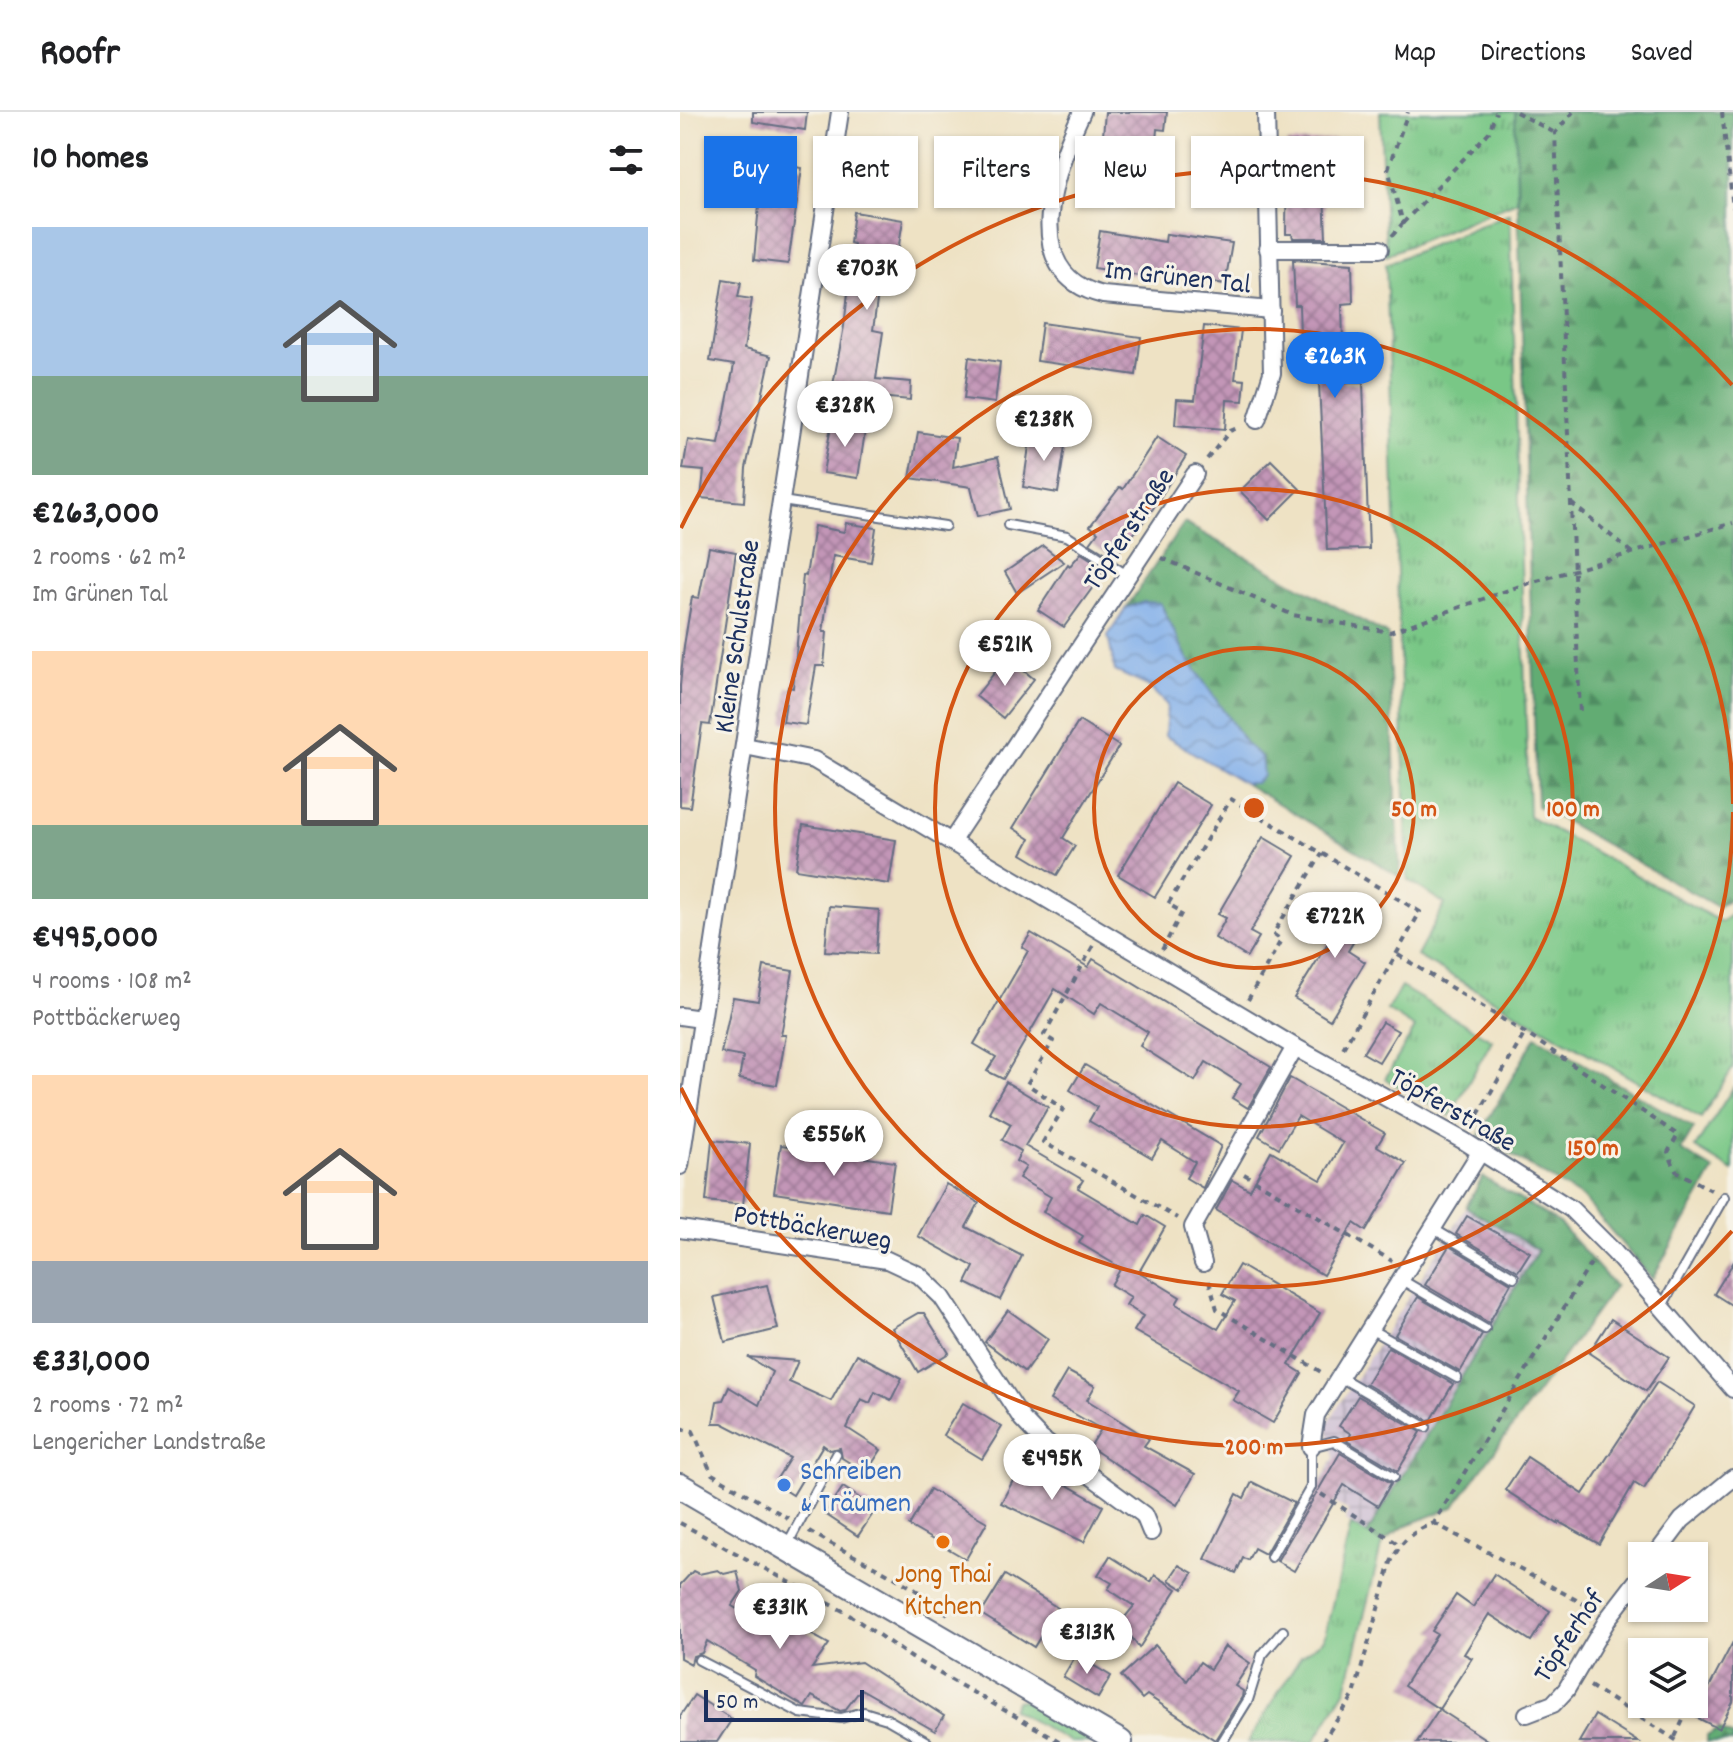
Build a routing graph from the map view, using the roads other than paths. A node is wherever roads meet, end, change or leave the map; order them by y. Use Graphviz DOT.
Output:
graph roads {
  1 [pos="840,112"];
  2 [pos="1082,112"];
  3 [pos="1266,112"];
  4 [pos="1268,249"];
  5 [pos="1380,249"];
  6 [pos="1271,310"];
  7 [pos="1257,420"];
  8 [pos="1195,474"];
  9 [pos="782,501"];
  10 [pos="1008,525"];
  11 [pos="945,526"];
  12 [pos="1127,575"];
  13 [pos="745,746"];
  14 [pos="951,842"];
  15 [pos="680,1016"];
  16 [pos="701,1019"];
  17 [pos="1295,1047"];
  18 [pos="1481,1151"];
  19 [pos="680,1164"];
  20 [pos="1724,1197"];
  21 [pos="1431,1227"];
  22 [pos="680,1229"];
  23 [pos="1203,1263"];
  24 [pos="1403,1274"];
  25 [pos="1514,1277"];
  26 [pos="1662,1306"];
  27 [pos="1369,1328"];
  28 [pos="1485,1329"];
  29 [pos="1457,1378"];
  30 [pos="1338,1379"];
  31 [pos="1733,1389"];
  32 [pos="1426,1427"];
  33 [pos="1311,1447"];
  34 [pos="836,1454"];
  35 [pos="1394,1477"];
  36 [pos="1733,1478"];
  37 [pos="680,1486"];
  38 [pos="1151,1532"];
  39 [pos="1666,1542"];
  40 [pos="785,1548"];
  41 [pos="1271,1557"];
  42 [pos="1628,1592"];
  43 [pos="1283,1631"];
  44 [pos="699,1660"];
  45 [pos="1527,1714"];
  46 [pos="927,1742"];
  47 [pos="1120,1742"];
  48 [pos="1222,1742"];
  1 -- 9 [label="street, Kleine Schulstraße"];
  2 -- 6 [label="street, Im Grünen Tal"];
  3 -- 4 [label="street, Im Grünen Tal"];
  4 -- 5 [label="street, Im Grünen Tal"];
  4 -- 6 [label="street, Im Grünen Tal"];
  6 -- 7 [label="street, Im Grünen Tal"];
  8 -- 12 [label="street, Töpferstraße"];
  9 -- 11 [label="lane"];
  9 -- 13 [label="street, Kleine Schulstraße"];
  10 -- 12 [label="lane"];
  12 -- 14 [label="street, Töpferstraße"];
  13 -- 14 [label="street, Töpferstraße"];
  13 -- 16 [label="street, Kleine Schulstraße"];
  14 -- 17 [label="street, Töpferstraße"];
  15 -- 16 [label="street"];
  16 -- 19 [label="street, Kleine Schulstraße"];
  17 -- 18 [label="street, Töpferstraße"];
  17 -- 23 [label="street"];
  18 -- 21 [label="street"];
  18 -- 26 [label="street, Töpferstraße"];
  20 -- 26 [label="lane"];
  21 -- 24 [label="street"];
  21 -- 25 [label="lane"];
  22 -- 38 [label="street, Pottbäckerweg"];
  24 -- 27 [label="street"];
  24 -- 28 [label="lane"];
  26 -- 31 [label="street, Töpferstraße"];
  27 -- 29 [label="lane"];
  27 -- 30 [label="street"];
  30 -- 32 [label="lane"];
  30 -- 33 [label="street"];
  33 -- 35 [label="lane"];
  33 -- 41 [label="lane"];
  34 -- 40 [label="lane"];
  36 -- 39 [label="street"];
  37 -- 40 [label="main road"];
  40 -- 47 [label="main road"];
  42 -- 45 [label="street, Töpferhof"];
  43 -- 48 [label="lane"];
  44 -- 46 [label="lane"];
}
